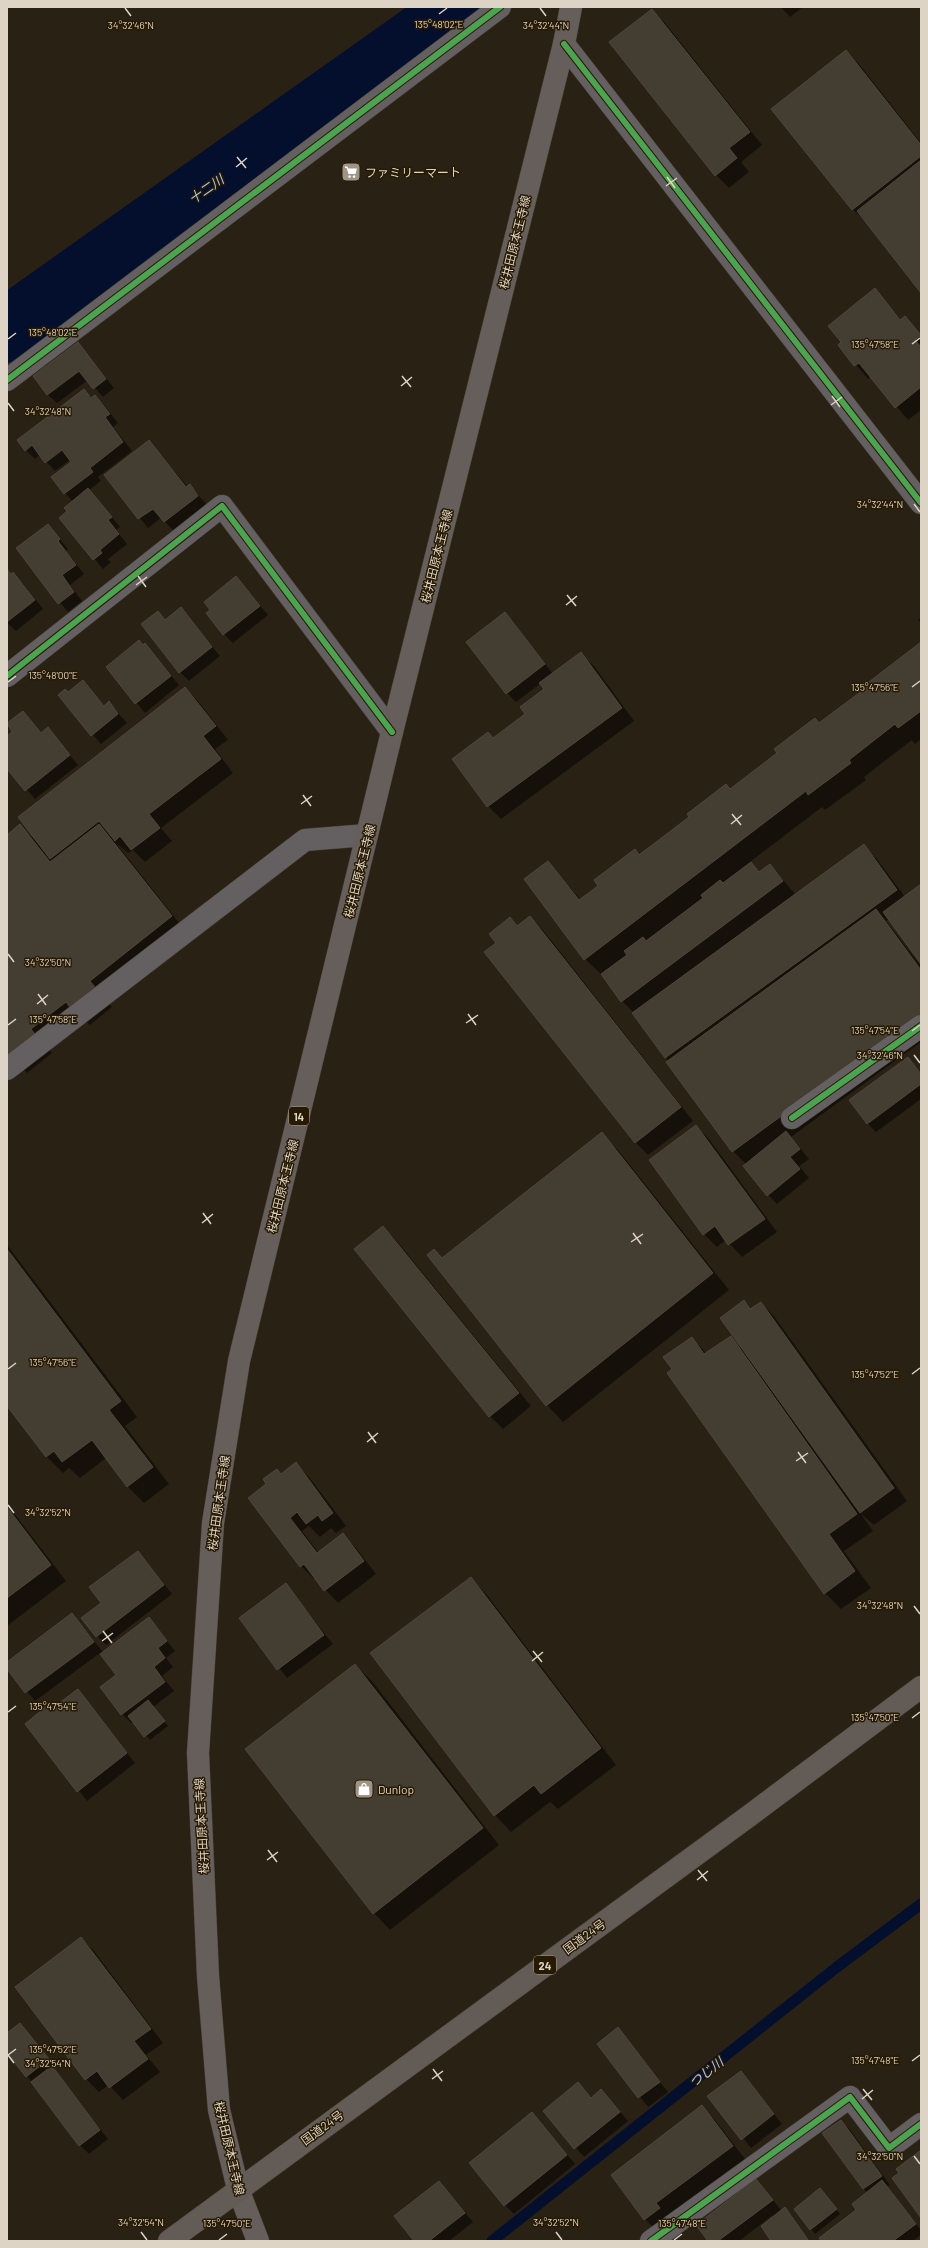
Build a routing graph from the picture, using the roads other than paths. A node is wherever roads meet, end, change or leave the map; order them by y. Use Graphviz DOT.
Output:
graph roads {
  1 [pos="500,7"];
  2 [pos="571,7"];
  3 [pos="564,44"];
  4 [pos="7,380"];
  5 [pos="921,503"];
  6 [pos="7,676"];
  7 [pos="392,732"];
  8 [pos="367,835"];
  9 [pos="921,1026"];
  10 [pos="7,1068"];
  11 [pos="792,1118"];
  12 [pos="921,1687"];
  13 [pos="921,2124"];
  14 [pos="238,2189"];
  15 [pos="169,2241"];
  16 [pos="258,2241"];
  17 [pos="651,2241"];
  1 -- 4 [label="street"];
  2 -- 3 [label="main road, 桜井田原本王寺線 / 14"];
  3 -- 5 [label="street"];
  3 -- 7 [label="main road, 桜井田原本王寺線 / 14"];
  6 -- 7 [label="street"];
  7 -- 8 [label="main road, 桜井田原本王寺線 / 14"];
  8 -- 10 [label="street"];
  8 -- 14 [label="main road, 桜井田原本王寺線 / 14"];
  9 -- 11 [label="street"];
  12 -- 14 [label="highway, 国道24号 / 24"];
  13 -- 17 [label="street"];
  14 -- 15 [label="highway, 国道24号 / 24"];
  14 -- 16 [label="main road, 桜井田原本王寺線 / 14"];
}
